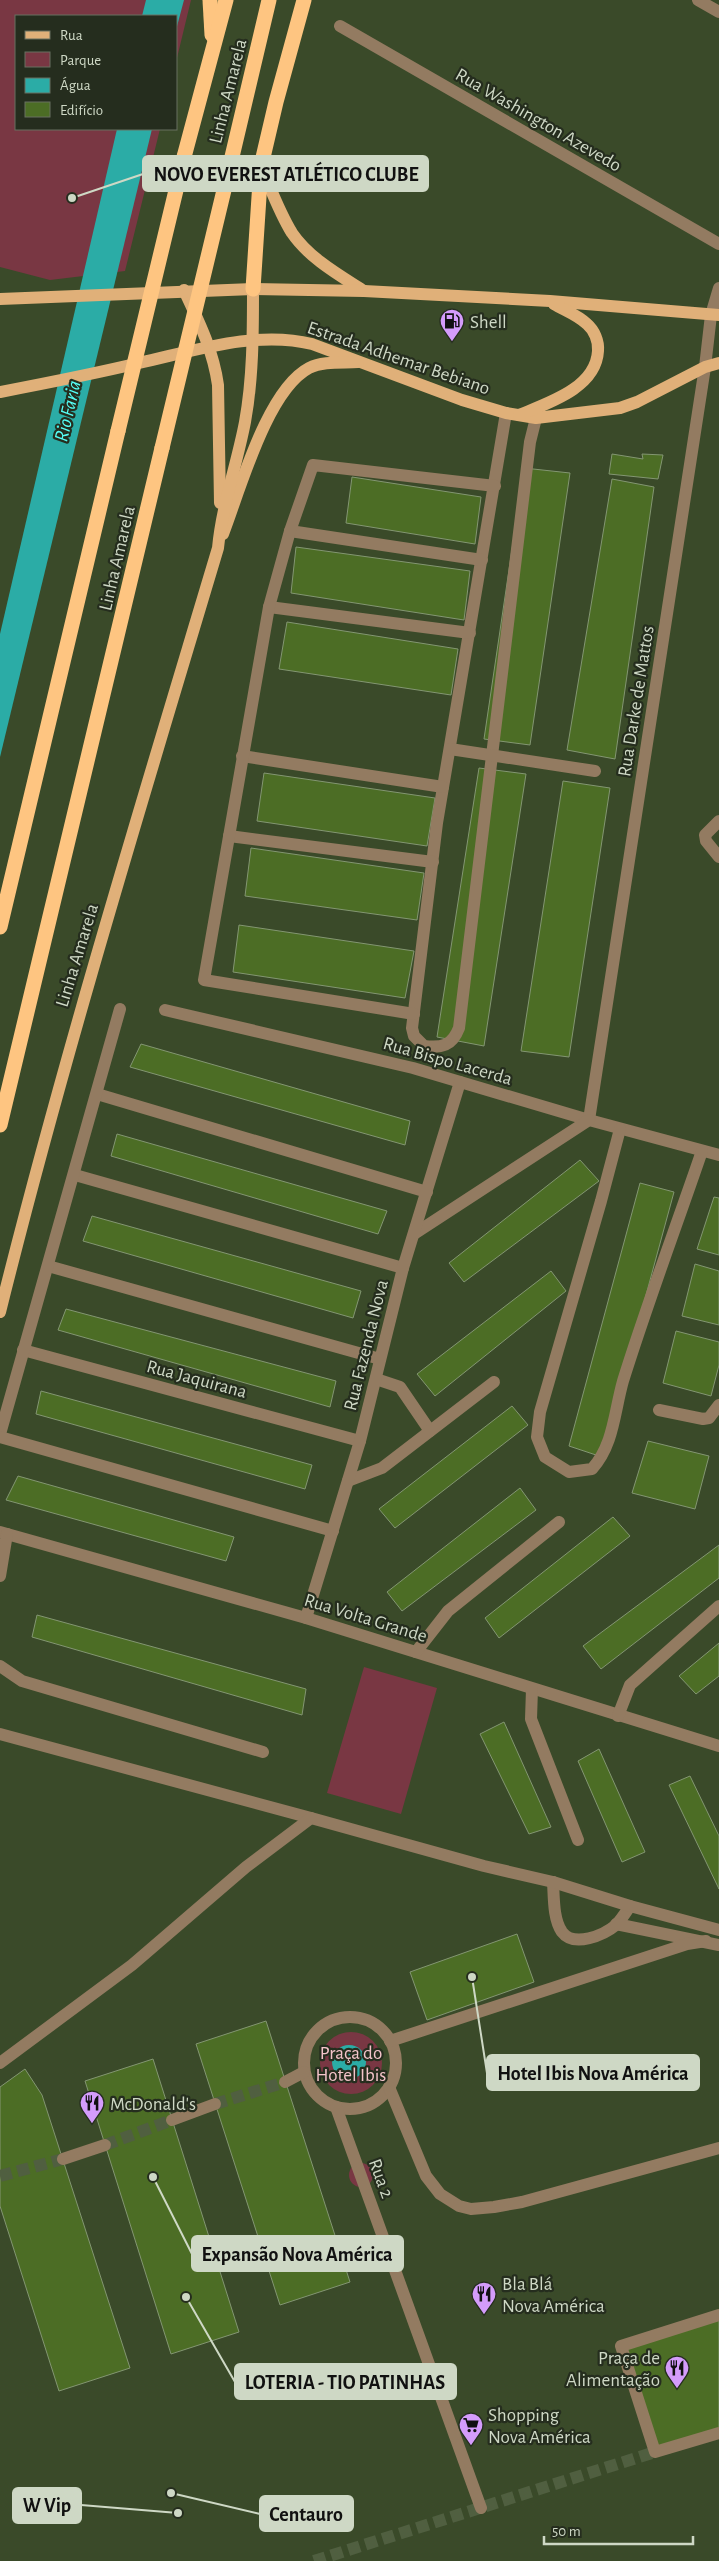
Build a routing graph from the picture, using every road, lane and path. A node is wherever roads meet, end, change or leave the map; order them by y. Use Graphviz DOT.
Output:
graph roads {
  1 [pos="210,0"];
  2 [pos="226,0"];
  3 [pos="269,0"];
  4 [pos="304,0"];
  5 [pos="698,0"];
  6 [pos="719,12"];
  7 [pos="340,26"];
  8 [pos="213,48"];
  9 [pos="261,166"];
  10 [pos="719,244"];
  11 [pos="719,288"];
  12 [pos="253,289"];
  13 [pos="184,290"];
  14 [pos="364,291"];
  15 [pos="0,299"];
  16 [pos="550,301"];
  17 [pos="715,315"];
  18 [pos="253,340"];
  19 [pos="210,348"];
  20 [pos="364,362"];
  21 [pos="719,363"];
  22 [pos="705,367"];
  23 [pos="0,392"];
  24 [pos="512,414"];
  25 [pos="536,418"];
  26 [pos="495,486"];
  27 [pos="221,515"];
  28 [pos="290,532"];
  29 [pos="218,548"];
  30 [pos="482,560"];
  31 [pos="269,607"];
  32 [pos="470,633"];
  33 [pos="450,749"];
  34 [pos="242,756"];
  35 [pos="492,756"];
  36 [pos="595,771"];
  37 [pos="443,787"];
  38 [pos="719,821"];
  39 [pos="229,836"];
  40 [pos="719,856"];
  41 [pos="433,862"];
  42 [pos="0,927"];
  43 [pos="120,1009"];
  44 [pos="165,1010"];
  45 [pos="414,1014"];
  46 [pos="460,1082"];
  47 [pos="97,1094"];
  48 [pos="589,1120"];
  49 [pos="0,1125"];
  50 [pos="620,1128"];
  51 [pos="702,1151"];
  52 [pos="719,1155"];
  53 [pos="75,1175"];
  54 [pos="427,1192"];
  55 [pos="414,1234"];
  56 [pos="48,1266"];
  57 [pos="403,1268"];
  58 [pos="0,1312"];
  59 [pos="23,1350"];
  60 [pos="380,1358"];
  61 [pos="376,1378"];
  62 [pos="494,1382"];
  63 [pos="719,1406"];
  64 [pos="659,1410"];
  65 [pos="430,1431"];
  66 [pos="0,1435"];
  67 [pos="360,1441"];
  68 [pos="348,1481"];
  69 [pos="559,1522"];
  70 [pos="333,1531"];
  71 [pos="4,1533"];
  72 [pos="0,1576"];
  73 [pos="719,1606"];
  74 [pos="306,1618"];
  75 [pos="416,1652"];
  76 [pos="0,1666"];
  77 [pos="532,1689"];
  78 [pos="618,1716"];
  79 [pos="0,1734"];
  80 [pos="719,1746"];
  81 [pos="263,1752"];
  82 [pos="311,1818"];
  83 [pos="578,1840"];
  84 [pos="553,1882"];
  85 [pos="630,1906"];
  86 [pos="616,1924"];
  87 [pos="719,1930"];
  88 [pos="706,1941"];
  89 [pos="719,1945"];
  90 [pos="390,2041"];
  91 [pos="0,2063"];
  92 [pos="304,2072"];
  93 [pos="286,2082"];
  94 [pos="389,2087"];
  95 [pos="215,2104"];
  96 [pos="336,2107"];
  97 [pos="172,2120"];
  98 [pos="105,2145"];
  99 [pos="719,2148"];
  100 [pos="63,2159"];
  101 [pos="719,2315"];
  102 [pos="719,2433"];
  103 [pos="480,2508"];
  1 -- 8 [label="highway"];
  2 -- 8 [label="highway, Linha Amarela"];
  3 -- 49 [label="highway, Linha Amarela, bridge"];
  4 -- 9 [label="highway"];
  5 -- 6 [label="street"];
  7 -- 10 [label="street, Rua Washington Azevedo"];
  8 -- 42 [label="highway, Linha Amarela, bridge"];
  9 -- 12 [label="highway"];
  9 -- 14 [label="main road"];
  11 -- 17 [label="street, Rua Darke de Mattos"];
  12 -- 13 [label="main road, Estrada Adhemar Bebiano"];
  12 -- 14 [label="main road, Estrada Adhemar Bebiano"];
  12 -- 18 [label="main road, Linha Amarela"];
  13 -- 15 [label="main road, Estrada Adhemar Bebiano"];
  13 -- 19 [label="main road"];
  14 -- 16 [label="main road, Estrada Adhemar Bebiano"];
  16 -- 17 [label="main road, Estrada Adhemar Bebiano"];
  16 -- 24 [label="main road"];
  17 -- 22 [label="street, Rua Darke de Mattos"];
  18 -- 19 [label="main road, Estrada Adhemar Bebiano"];
  18 -- 20 [label="main road, Estrada Adhemar Bebiano"];
  18 -- 27 [label="main road, Linha Amarela"];
  19 -- 23 [label="main road, Estrada Adhemar Bebiano"];
  19 -- 27 [label="main road"];
  20 -- 24 [label="main road, Estrada Adhemar Bebiano"];
  20 -- 29 [label="main road"];
  21 -- 22 [label="main road, Estrada Adhemar Bebiano"];
  22 -- 25 [label="main road, Estrada Adhemar Bebiano"];
  22 -- 48 [label="street, Rua Darke de Mattos"];
  24 -- 25 [label="main road, Estrada Adhemar Bebiano"];
  24 -- 26 [label="street"];
  25 -- 35 [label="street"];
  26 -- 28 [label="street"];
  26 -- 30 [label="street"];
  27 -- 29 [label="main road, Linha Amarela"];
  28 -- 30 [label="street"];
  28 -- 31 [label="street"];
  29 -- 58 [label="main road, Linha Amarela"];
  30 -- 32 [label="street"];
  31 -- 32 [label="street"];
  31 -- 34 [label="street"];
  32 -- 33 [label="street"];
  33 -- 35 [label="street"];
  33 -- 37 [label="street"];
  34 -- 37 [label="street"];
  34 -- 39 [label="street"];
  35 -- 36 [label="street"];
  35 -- 45 [label="street"];
  37 -- 41 [label="street"];
  38 -- 40 [label="street"];
  39 -- 41 [label="street"];
  39 -- 45 [label="street"];
  41 -- 45 [label="street"];
  43 -- 47 [label="street"];
  44 -- 46 [label="street, Rua Bispo Lacerda"];
  46 -- 48 [label="street, Rua Bispo Lacerda"];
  46 -- 54 [label="street, Rua Fazenda Nova"];
  47 -- 53 [label="street"];
  47 -- 54 [label="street"];
  48 -- 50 [label="street, Rua Bispo Lacerda"];
  48 -- 55 [label="street"];
  50 -- 51 [label="street, Rua Bispo Lacerda"];
  50 -- 51 [label="street"];
  51 -- 52 [label="street, Rua Bispo Lacerda"];
  53 -- 56 [label="street"];
  53 -- 57 [label="street"];
  54 -- 55 [label="street, Rua Fazenda Nova"];
  55 -- 57 [label="street, Rua Fazenda Nova"];
  56 -- 59 [label="street"];
  56 -- 60 [label="street"];
  57 -- 60 [label="street, Rua Fazenda Nova"];
  59 -- 66 [label="street"];
  59 -- 67 [label="street, Rua Jaquirana"];
  60 -- 61 [label="street, Rua Fazenda Nova"];
  61 -- 65 [label="street"];
  61 -- 67 [label="street, Rua Fazenda Nova"];
  62 -- 65 [label="street"];
  63 -- 64 [label="street"];
  65 -- 68 [label="street"];
  66 -- 70 [label="street"];
  67 -- 68 [label="street, Rua Fazenda Nova"];
  68 -- 70 [label="street, Rua Fazenda Nova"];
  69 -- 75 [label="street"];
  70 -- 74 [label="street, Rua Fazenda Nova"];
  71 -- 72 [label="street"];
  71 -- 74 [label="street, Rua Volta Grande"];
  73 -- 78 [label="street"];
  74 -- 75 [label="street, Rua Volta Grande"];
  75 -- 77 [label="street, Rua Volta Grande"];
  76 -- 81 [label="street"];
  77 -- 78 [label="street, Rua Volta Grande"];
  77 -- 83 [label="street"];
  78 -- 80 [label="street, Rua Volta Grande"];
  79 -- 82 [label="street"];
  82 -- 84 [label="street"];
  82 -- 91 [label="street"];
  84 -- 85 [label="street"];
  84 -- 86 [label="street"];
  85 -- 86 [label="street"];
  85 -- 87 [label="street"];
  86 -- 88 [label="street"];
  88 -- 89 [label="street"];
  88 -- 90 [label="street"];
  90 -- 92 [label="street"];
  90 -- 94 [label="street"];
  92 -- 93 [label="street"];
  92 -- 96 [label="street"];
  94 -- 96 [label="street"];
  94 -- 99 [label="street"];
  95 -- 97 [label="street"];
  96 -- 103 [label="street, Rua 2"];
  98 -- 100 [label="street"];
  101 -- 102 [label="street"];
}
